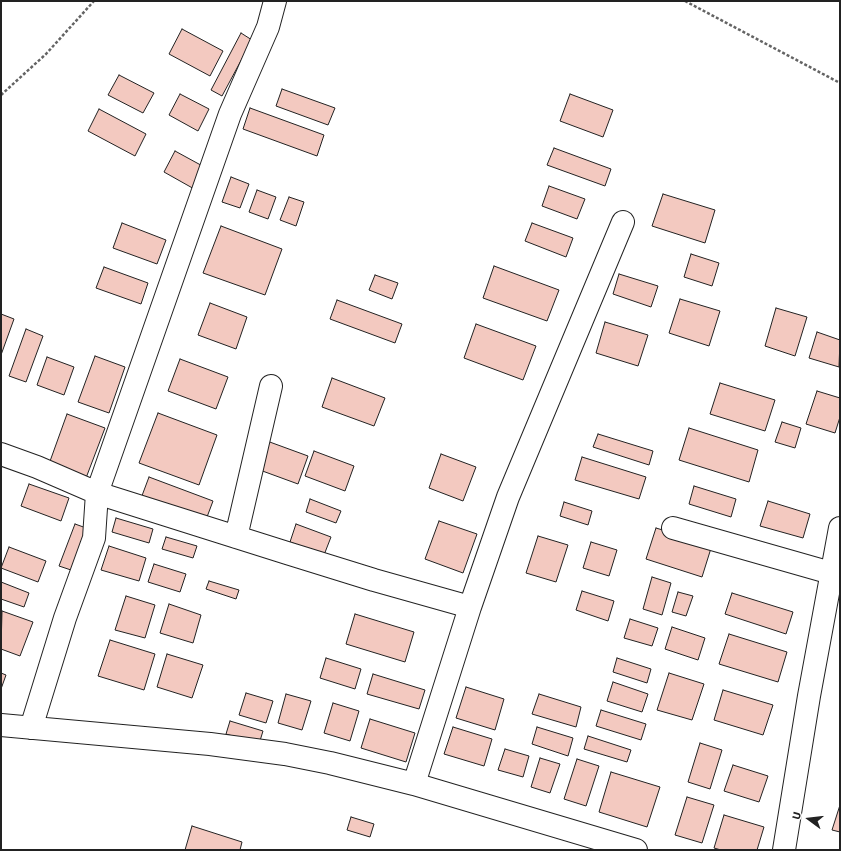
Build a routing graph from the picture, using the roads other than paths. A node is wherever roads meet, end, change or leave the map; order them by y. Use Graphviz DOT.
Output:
graph roads {
  1 [pos="276,1"];
  2 [pos="623,222"];
  3 [pos="271,386"];
  4 [pos="1,454"];
  5 [pos="98,492"];
  6 [pos="674,528"];
  7 [pos="840,528"];
  8 [pos="236,537"];
  9 [pos="831,573"];
  10 [pos="470,607"];
  11 [pos="1,725"];
  12 [pos="31,728"];
  13 [pos="414,784"];
  14 [pos="636,850"];
  15 [pos="784,850"];
  1 -- 5 [label="street"];
  2 -- 10 [label="street"];
  3 -- 8 [label="street"];
  4 -- 5 [label="street"];
  5 -- 8 [label="street"];
  5 -- 12 [label="street"];
  6 -- 9 [label="street"];
  7 -- 9 [label="street"];
  8 -- 10 [label="street"];
  9 -- 15 [label="street"];
  10 -- 13 [label="street"];
  11 -- 12 [label="street"];
  12 -- 13 [label="street"];
  13 -- 14 [label="street"];
}
